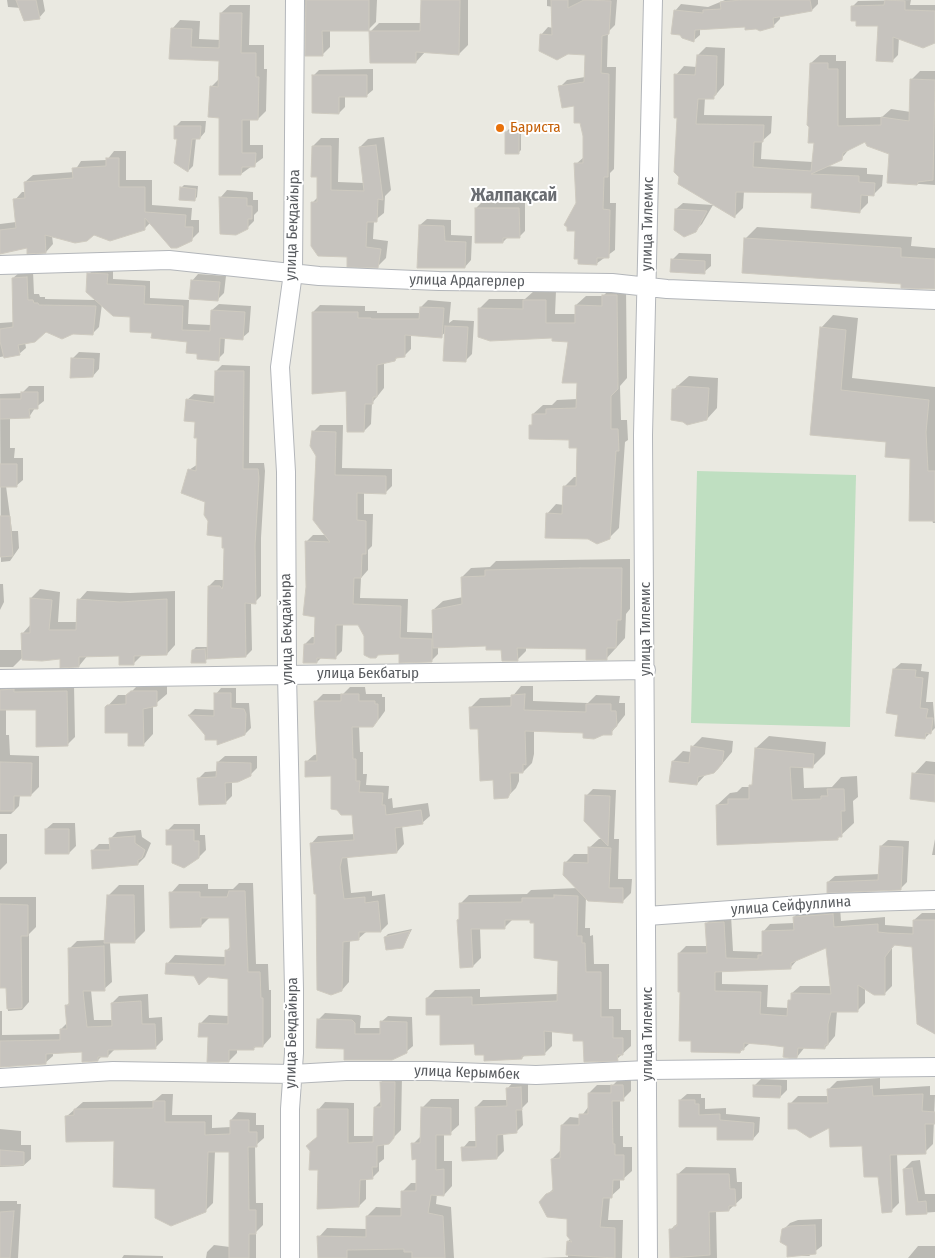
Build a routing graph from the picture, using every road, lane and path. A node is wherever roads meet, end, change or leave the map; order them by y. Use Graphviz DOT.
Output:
graph roads {
  1 [pos="295,0"];
  2 [pos="653,0"];
  3 [pos="0,266"];
  4 [pos="293,273"];
  5 [pos="647,286"];
  6 [pos="935,300"];
  7 [pos="646,670"];
  8 [pos="287,674"];
  9 [pos="0,679"];
  10 [pos="935,900"];
  11 [pos="647,916"];
  12 [pos="935,1067"];
  13 [pos="648,1070"];
  14 [pos="294,1074"];
  15 [pos="0,1078"];
  16 [pos="290,1258"];
  17 [pos="648,1258"];
  1 -- 4 [label="street, улица Бекдайыра"];
  2 -- 5 [label="street, улица Тилемис"];
  3 -- 4 [label="street, улица Ардагерлер"];
  4 -- 5 [label="street, улица Ардагерлер"];
  4 -- 8 [label="street, улица Бекдайыра"];
  5 -- 6 [label="street, улица Ардагерлер"];
  5 -- 7 [label="street, улица Тилемис"];
  7 -- 8 [label="street, улица Бекбатыр"];
  7 -- 11 [label="street, улица Тилемис"];
  8 -- 9 [label="street, улица Бекбатыр"];
  8 -- 14 [label="street, улица Бекдайыра"];
  10 -- 11 [label="street, улица Сейфуллина"];
  11 -- 13 [label="street, улица Тилемис"];
  12 -- 13 [label="street, улица Керымбек"];
  13 -- 14 [label="street, улица Керымбек"];
  13 -- 17 [label="street, улица Тилемис"];
  14 -- 15 [label="street, улица Керымбек"];
  14 -- 16 [label="street, улица Бекдайыра"];
}
